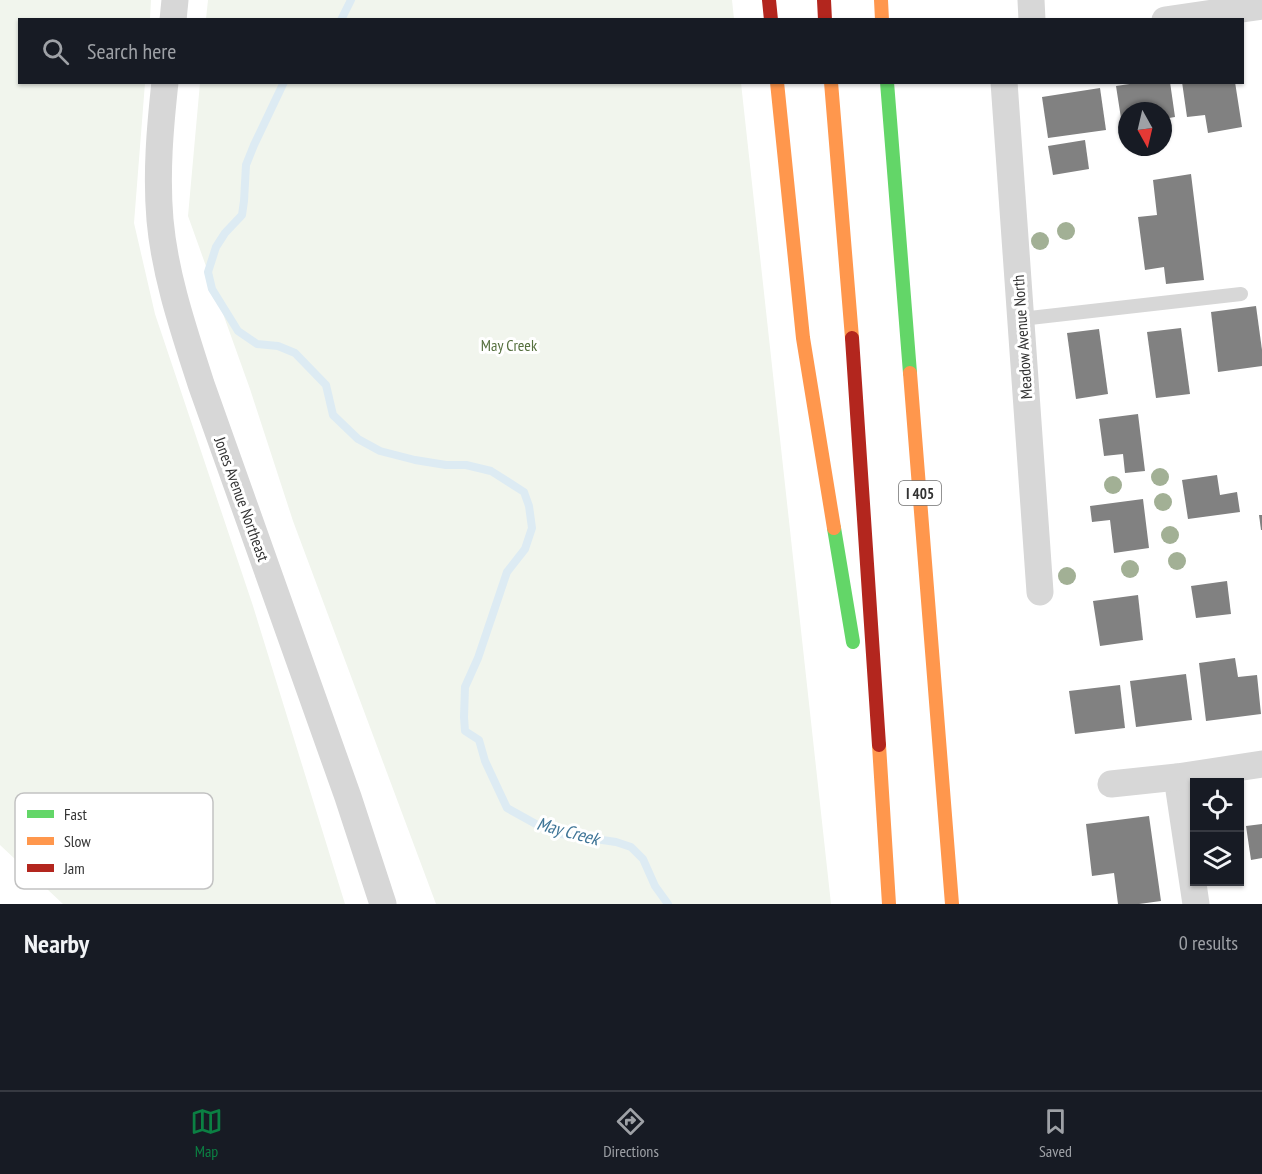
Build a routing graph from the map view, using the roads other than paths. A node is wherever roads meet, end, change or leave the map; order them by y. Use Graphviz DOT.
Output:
graph roads {
  1 [pos="175,0"];
  2 [pos="769,0"];
  3 [pos="824,0"];
  4 [pos="881,0"];
  5 [pos="1031,0"];
  6 [pos="1262,6"];
  7 [pos="173,18"];
  8 [pos="771,18"];
  9 [pos="825,18"];
  10 [pos="882,18"];
  11 [pos="1032,18"];
  12 [pos="1179,18"];
  13 [pos="165,84"];
  14 [pos="777,84"];
  15 [pos="831,84"];
  16 [pos="887,84"];
  17 [pos="1004,84"];
  18 [pos="1241,294"];
  19 [pos="1021,319"];
  20 [pos="1040,592"];
  21 [pos="855,657"];
  22 [pos="863,704"];
  23 [pos="1262,764"];
  24 [pos="1177,777"];
  25 [pos="1111,784"];
  26 [pos="884,834"];
  27 [pos="383,904"];
  28 [pos="889,904"];
  29 [pos="952,904"];
  30 [pos="1196,904"];
  1 -- 7 [label="street"];
  2 -- 8 [label="highway"];
  3 -- 9 [label="highway"];
  4 -- 10 [label="highway"];
  5 -- 11 [label="street"];
  6 -- 12 [label="street"];
  13 -- 27 [label="street, Jones Avenue Northeast"];
  14 -- 21 [label="highway"];
  15 -- 26 [label="highway"];
  16 -- 29 [label="highway, I 405"];
  17 -- 19 [label="street, Meadow Avenue North"];
  18 -- 19 [label="lane"];
  19 -- 20 [label="street, Meadow Avenue North"];
  22 -- 26 [label="highway"];
  23 -- 24 [label="street"];
  24 -- 25 [label="street"];
  24 -- 30 [label="street"];
  26 -- 28 [label="highway"];
}
